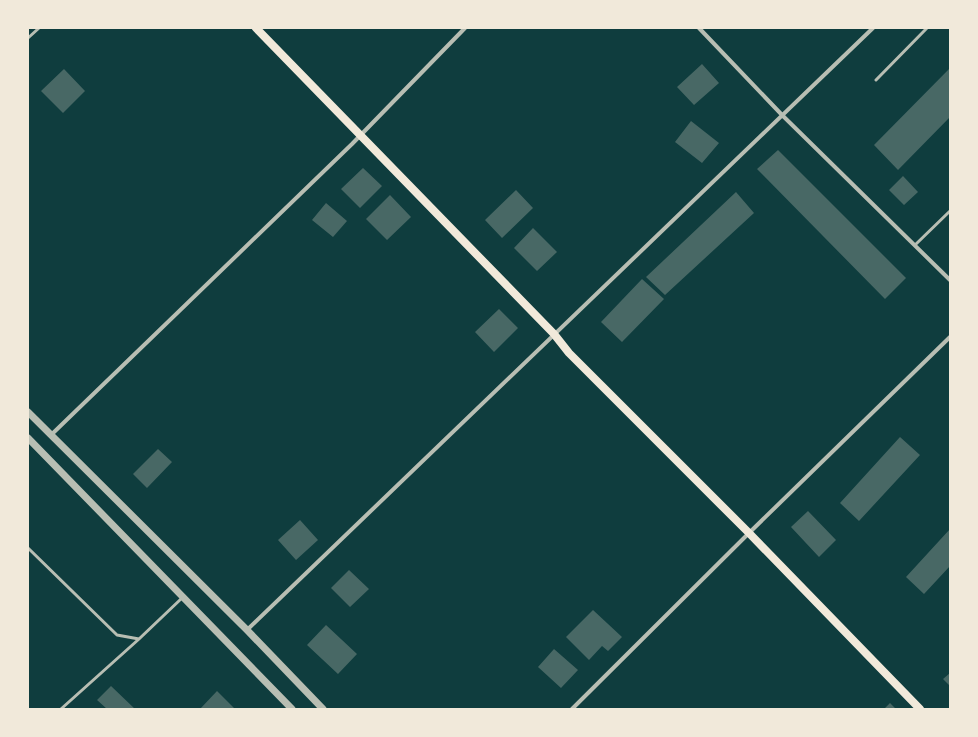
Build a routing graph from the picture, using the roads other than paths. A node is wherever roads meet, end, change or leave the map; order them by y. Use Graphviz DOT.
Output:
graph roads {
  1 [pos="39,28"];
  2 [pos="256,28"];
  3 [pos="465,28"];
  4 [pos="698,28"];
  5 [pos="873,28"];
  6 [pos="927,28"];
  7 [pos="28,38"];
  8 [pos="876,80"];
  9 [pos="783,116"];
  10 [pos="361,134"];
  11 [pos="950,211"];
  12 [pos="915,245"];
  13 [pos="950,280"];
  14 [pos="554,334"];
  15 [pos="950,337"];
  16 [pos="28,412"];
  17 [pos="51,435"];
  18 [pos="28,438"];
  19 [pos="749,533"];
  20 [pos="28,548"];
  21 [pos="183,597"];
  22 [pos="247,630"];
  23 [pos="139,639"];
  24 [pos="61,709"];
  25 [pos="292,709"];
  26 [pos="323,709"];
  27 [pos="572,709"];
  28 [pos="920,709"];
  1 -- 7 [label="lane"];
  2 -- 10 [label="main road"];
  3 -- 10 [label="street"];
  4 -- 9 [label="street"];
  5 -- 9 [label="street"];
  6 -- 8 [label="lane"];
  9 -- 12 [label="street"];
  9 -- 14 [label="street"];
  10 -- 14 [label="main road"];
  10 -- 17 [label="street"];
  11 -- 12 [label="lane"];
  12 -- 13 [label="street"];
  14 -- 19 [label="main road"];
  14 -- 22 [label="street"];
  15 -- 19 [label="street"];
  16 -- 17 [label="street"];
  17 -- 22 [label="street"];
  18 -- 21 [label="street"];
  19 -- 27 [label="street"];
  19 -- 28 [label="main road"];
  20 -- 23 [label="lane"];
  21 -- 23 [label="lane"];
  21 -- 25 [label="street"];
  22 -- 26 [label="street"];
  23 -- 24 [label="lane"];
}
